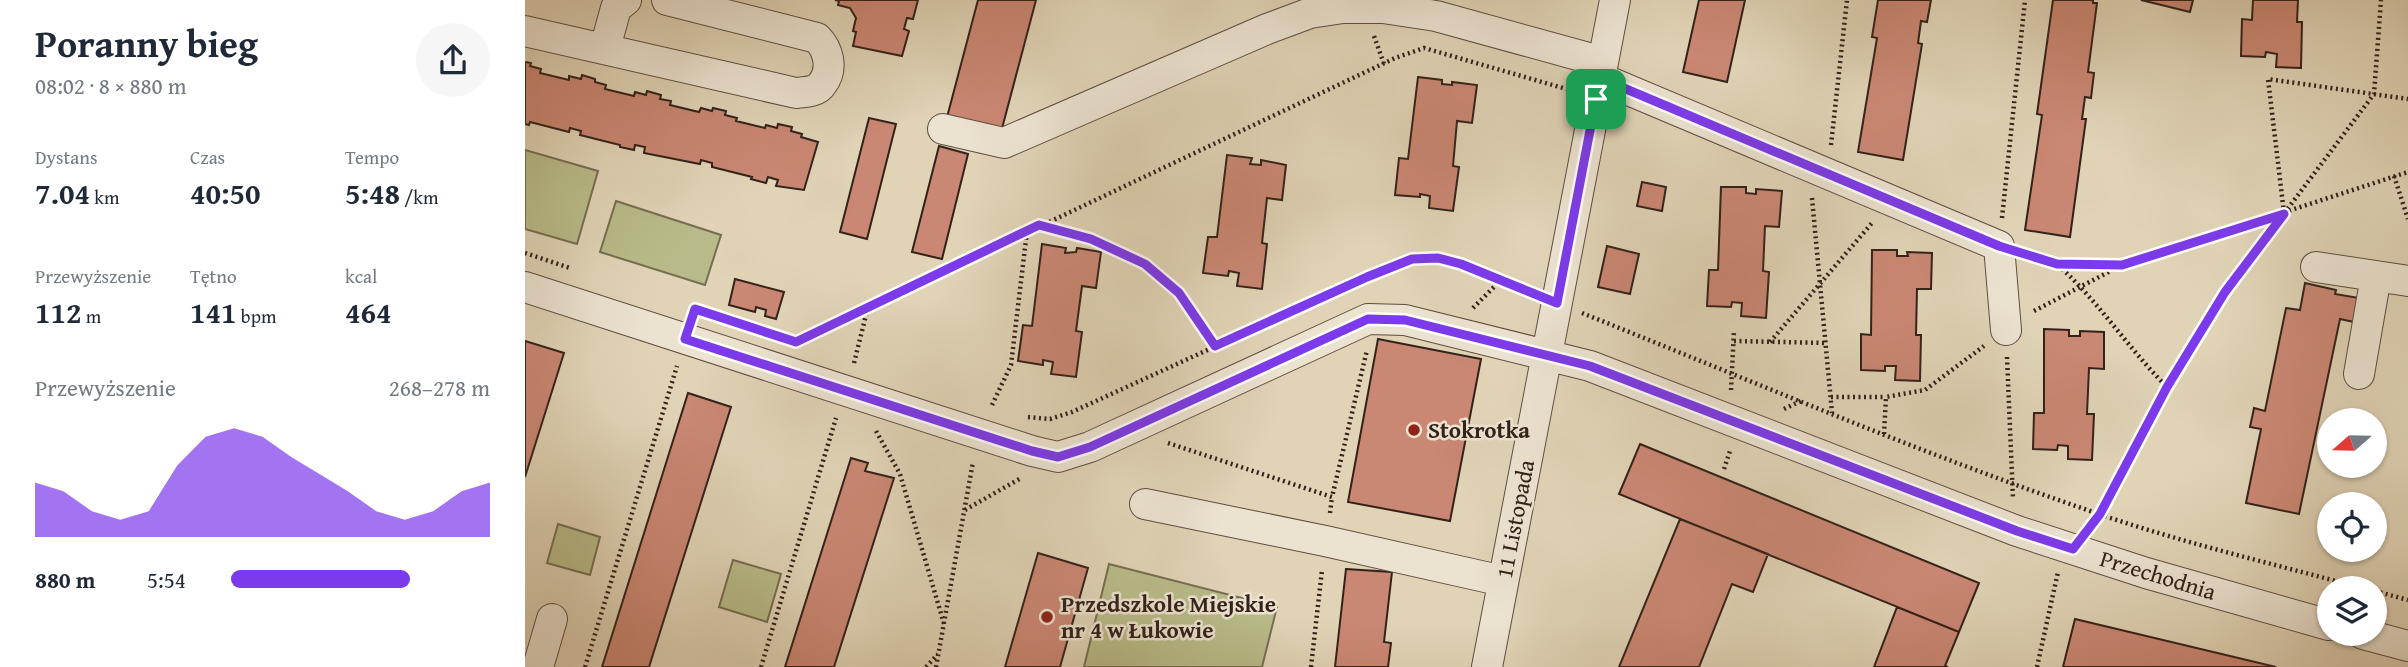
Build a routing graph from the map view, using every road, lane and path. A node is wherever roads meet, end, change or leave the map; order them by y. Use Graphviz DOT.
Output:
graph roads {
  1 [pos="626,0"];
  2 [pos="667,0"];
  3 [pos="1615,0"];
  4 [pos="1847,0"];
  5 [pos="2025,0"];
  6 [pos="2381,0"];
  7 [pos="525,31"];
  8 [pos="605,48"];
  9 [pos="1599,80"];
  10 [pos="2374,94"];
  11 [pos="2408,99"];
  12 [pos="943,130"];
  13 [pos="1818,170"];
  14 [pos="2408,172"];
  15 [pos="2394,176"];
  16 [pos="1891,201"];
  17 [pos="2284,214"];
  18 [pos="2408,219"];
  19 [pos="1039,225"];
  20 [pos="1027,232"];
  21 [pos="1999,246"];
  22 [pos="525,253"];
  23 [pos="2057,264"];
  24 [pos="2122,265"];
  25 [pos="2316,267"];
  26 [pos="577,270"];
  27 [pos="2376,276"];
  28 [pos="2408,281"];
  29 [pos="1820,282"];
  30 [pos="525,287"];
  31 [pos="2083,287"];
  32 [pos="1557,303"];
  33 [pos="868,306"];
  34 [pos="1374,319"];
  35 [pos="2006,330"];
  36 [pos="1734,331"];
  37 [pos="685,339"];
  38 [pos="1734,341"];
  39 [pos="1770,342"];
  40 [pos="1827,343"];
  41 [pos="807,345"];
  42 [pos="1215,346"];
  43 [pos="1547,356"];
  44 [pos="843,357"];
  45 [pos="854,361"];
  46 [pos="867,365"];
  47 [pos="1733,374"];
  48 [pos="2359,374"];
  49 [pos="2167,387"];
  50 [pos="851,392"];
  51 [pos="1831,397"];
  52 [pos="1886,397"];
  53 [pos="979,401"];
  54 [pos="992,405"];
  55 [pos="1003,409"];
  56 [pos="1832,413"];
  57 [pos="1025,416"];
  58 [pos="1729,419"];
  59 [pos="1127,430"];
  60 [pos="978,433"];
  61 [pos="1884,434"];
  62 [pos="1058,457"];
  63 [pos="2011,483"];
  64 [pos="1145,504"];
  65 [pos="964,510"];
  66 [pos="2100,514"];
  67 [pos="2017,531"];
  68 [pos="1325,541"];
  69 [pos="2073,549"];
  70 [pos="2317,576"];
  71 [pos="1503,581"];
  72 [pos="2387,594"];
  73 [pos="2408,600"];
  74 [pos="552,619"];
  75 [pos="2317,622"];
  76 [pos="944,624"];
  77 [pos="2387,640"];
  78 [pos="2408,646"];
  79 [pos="938,653"];
  80 [pos="538,667"];
  81 [pos="585,667"];
  82 [pos="761,667"];
  83 [pos="926,667"];
  84 [pos="936,667"];
  85 [pos="1311,667"];
  86 [pos="1487,667"];
  87 [pos="2037,667"];
  1 -- 8 [label="street"];
  2 -- 8 [label="street"];
  3 -- 9 [label="street, 11 Listopada"];
  4 -- 13 [label="path"];
  5 -- 21 [label="path"];
  6 -- 10 [label="path"];
  7 -- 8 [label="street"];
  9 -- 12 [label="street"];
  9 -- 13 [label="street"];
  9 -- 19 [label="path"];
  9 -- 32 [label="street, 11 Listopada"];
  10 -- 11 [label="path"];
  10 -- 17 [label="path"];
  10 -- 17 [label="path"];
  13 -- 16 [label="street"];
  13 -- 29 [label="path"];
  14 -- 15 [label="path"];
  15 -- 17 [label="path"];
  15 -- 18 [label="path"];
  16 -- 21 [label="street"];
  16 -- 29 [label="path"];
  17 -- 24 [label="path"];
  17 -- 49 [label="path"];
  19 -- 20 [label="path"];
  19 -- 42 [label="path"];
  20 -- 33 [label="path"];
  20 -- 54 [label="path"];
  21 -- 23 [label="path"];
  21 -- 35 [label="street"];
  22 -- 26 [label="path"];
  23 -- 24 [label="path"];
  23 -- 31 [label="path"];
  24 -- 31 [label="path"];
  25 -- 27 [label="street"];
  27 -- 28 [label="street"];
  27 -- 48 [label="street"];
  29 -- 39 [label="path"];
  29 -- 40 [label="path"];
  30 -- 37 [label="street"];
  31 -- 35 [label="path"];
  31 -- 49 [label="path"];
  32 -- 42 [label="path"];
  32 -- 43 [label="street, 11 Listopada"];
  32 -- 47 [label="path"];
  33 -- 41 [label="path"];
  33 -- 45 [label="path"];
  34 -- 43 [label="street, Przechodnia"];
  34 -- 59 [label="street, Przechodnia"];
  34 -- 59 [label="path"];
  35 -- 52 [label="path"];
  35 -- 63 [label="path"];
  36 -- 38 [label="path"];
  37 -- 50 [label="street"];
  37 -- 81 [label="path"];
  38 -- 39 [label="path"];
  38 -- 47 [label="path"];
  39 -- 40 [label="path"];
  40 -- 51 [label="path"];
  42 -- 57 [label="path"];
  43 -- 58 [label="street, Przechodnia"];
  43 -- 71 [label="street, 11 Listopada"];
  44 -- 45 [label="path"];
  45 -- 46 [label="path"];
  45 -- 50 [label="path"];
  47 -- 56 [label="path"];
  47 -- 58 [label="path"];
  49 -- 66 [label="path"];
  50 -- 60 [label="street"];
  50 -- 76 [label="path"];
  50 -- 82 [label="path"];
  51 -- 52 [label="path"];
  51 -- 56 [label="path"];
  52 -- 61 [label="path"];
  53 -- 54 [label="path"];
  54 -- 55 [label="path"];
  56 -- 61 [label="path"];
  58 -- 67 [label="street, Przechodnia"];
  59 -- 62 [label="street, Przechodnia"];
  60 -- 62 [label="street"];
  60 -- 65 [label="path"];
  61 -- 63 [label="path"];
  62 -- 65 [label="path"];
  63 -- 66 [label="path"];
  63 -- 67 [label="path"];
  64 -- 68 [label="street"];
  65 -- 76 [label="path"];
  66 -- 69 [label="path"];
  66 -- 70 [label="path"];
  67 -- 69 [label="street, Przechodnia"];
  68 -- 71 [label="street"];
  68 -- 85 [label="path"];
  69 -- 75 [label="street, Przechodnia"];
  69 -- 87 [label="path"];
  71 -- 86 [label="street, 11 Listopada"];
  72 -- 73 [label="path"];
  74 -- 80 [label="street"];
  76 -- 79 [label="path"];
  77 -- 78 [label="street"];
  79 -- 83 [label="path"];
  79 -- 84 [label="path"];
}
